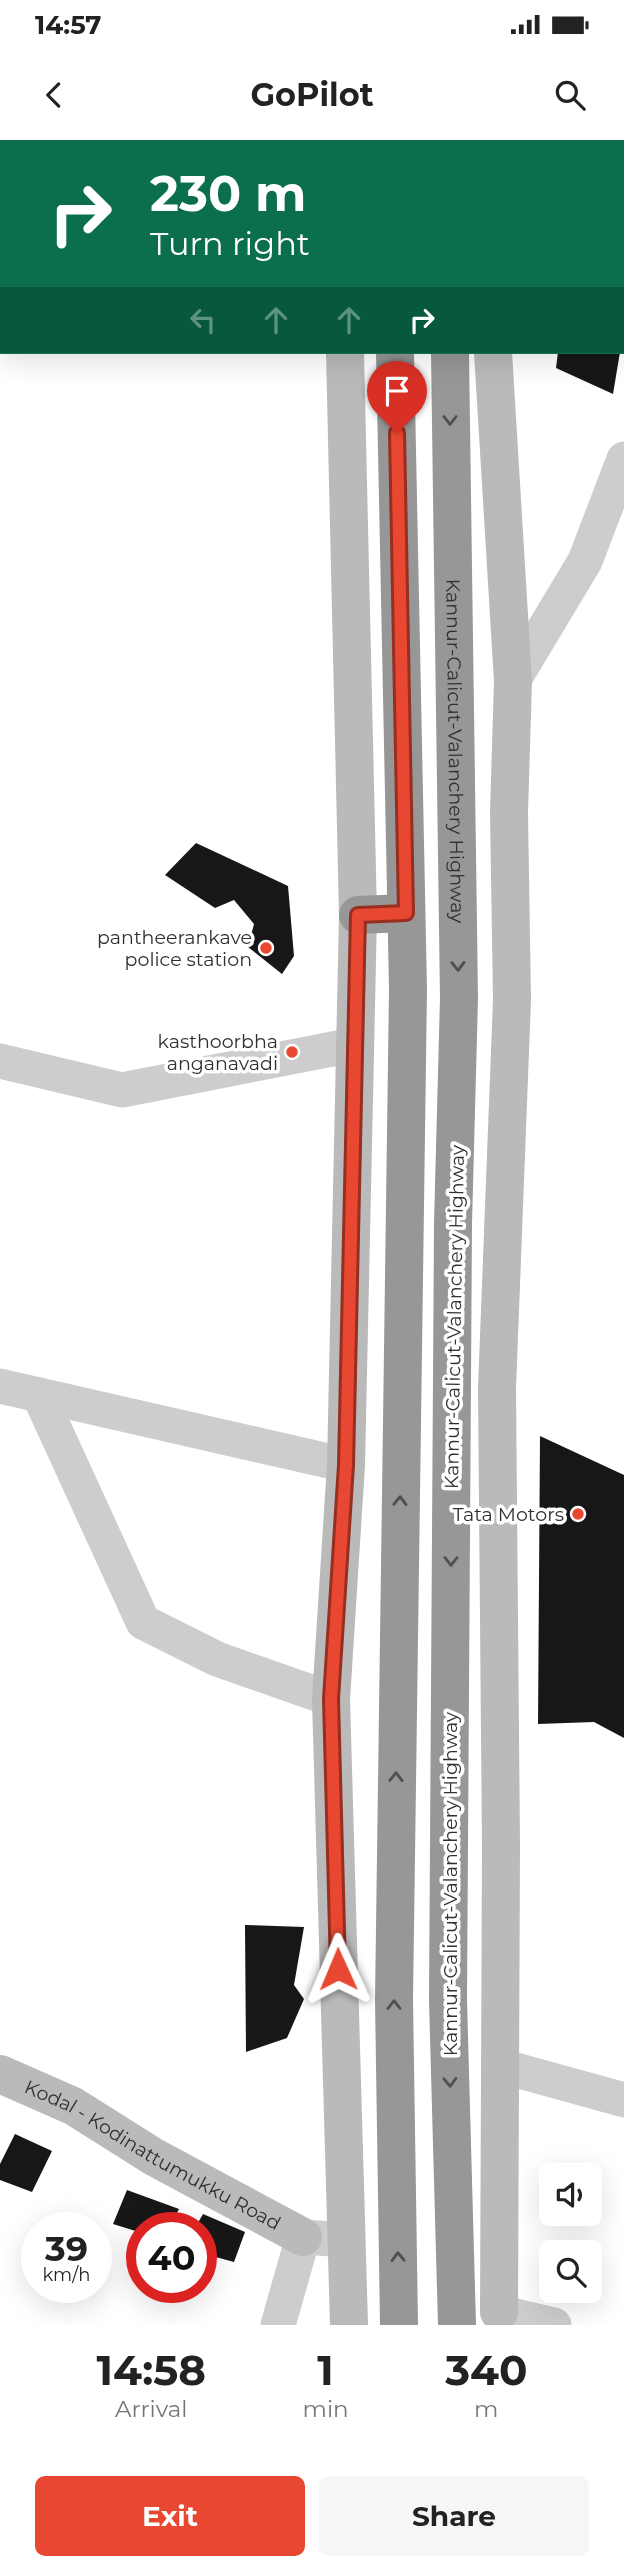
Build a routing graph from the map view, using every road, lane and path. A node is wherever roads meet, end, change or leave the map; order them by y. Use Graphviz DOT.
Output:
graph roads {
  1 [pos="345,354"];
  2 [pos="395,354"];
  3 [pos="450,354"];
  4 [pos="494,354"];
  5 [pos="624,459"];
  6 [pos="513,681"];
  7 [pos="406,913"];
  8 [pos="358,915"];
  9 [pos="353,1045"];
  10 [pos="0,1061"];
  11 [pos="0,1386"];
  12 [pos="39,1395"];
  13 [pos="346,1465"];
  14 [pos="331,1699"];
  15 [pos="500,2066"];
  16 [pos="0,2074"];
  17 [pos="624,2100"];
  18 [pos="303,2237"];
  19 [pos="346,2240"];
  20 [pos="499,2312"];
  21 [pos="278,2325"];
  22 [pos="349,2325"];
  23 [pos="399,2325"];
  24 [pos="457,2325"];
  25 [pos="554,2325"];
  1 -- 8 [label="street"];
  2 -- 7 [label="highway"];
  3 -- 24 [label="highway, Kannur-Calicut-Valanchery Highway, one-way"];
  4 -- 6 [label="street"];
  5 -- 6 [label="street"];
  6 -- 15 [label="street"];
  7 -- 8 [label="highway"];
  23 -- 7 [label="highway, one-way"];
  8 -- 9 [label="street"];
  9 -- 10 [label="street"];
  9 -- 13 [label="street"];
  11 -- 12 [label="street"];
  12 -- 13 [label="street"];
  12 -- 14 [label="street"];
  13 -- 14 [label="street"];
  14 -- 19 [label="street"];
  15 -- 17 [label="street"];
  15 -- 20 [label="street"];
  16 -- 18 [label="street, Kodal - Kodinattumukku Road"];
  18 -- 19 [label="street"];
  18 -- 21 [label="street"];
  19 -- 22 [label="street"];
  20 -- 25 [label="street"];
}
